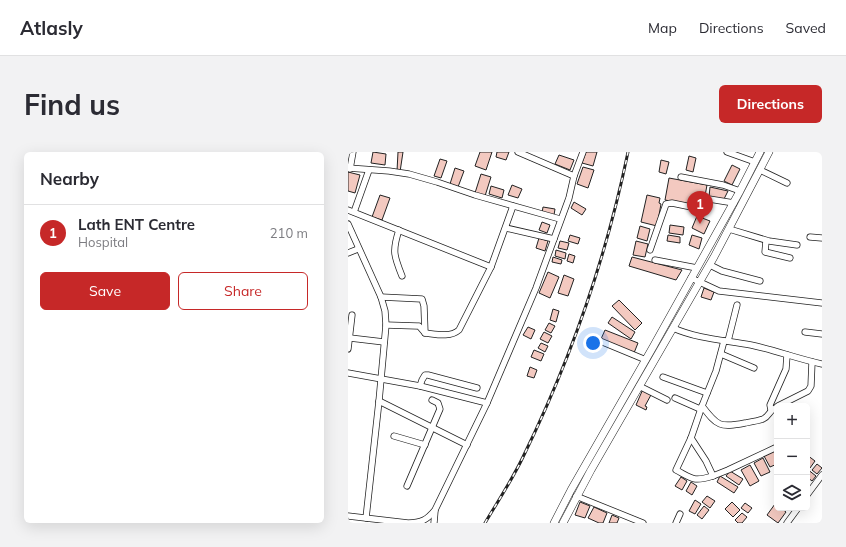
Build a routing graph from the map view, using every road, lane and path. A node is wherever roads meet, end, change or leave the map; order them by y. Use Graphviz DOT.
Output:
graph roads {
  1 [pos="353,152"];
  2 [pos="518,152"];
  3 [pos="583,152"];
  4 [pos="727,152"];
  5 [pos="760,152"];
  6 [pos="769,152"];
  7 [pos="755,162"];
  8 [pos="349,168"];
  9 [pos="369,170"];
  10 [pos="760,170"];
  11 [pos="574,176"];
  12 [pos="681,177"];
  13 [pos="787,183"];
  14 [pos="740,191"];
  15 [pos="734,203"];
  16 [pos="513,206"];
  17 [pos="348,210"];
  18 [pos="354,212"];
  19 [pos="560,220"];
  20 [pos="348,224"];
  21 [pos="506,228"];
  22 [pos="729,229"];
  23 [pos="398,230"];
  24 [pos="810,237"];
  25 [pos="822,238"];
  26 [pos="554,240"];
  27 [pos="766,241"];
  28 [pos="797,245"];
  29 [pos="358,249"];
  30 [pos="650,250"];
  31 [pos="348,253"];
  32 [pos="790,258"];
  33 [pos="655,260"];
  34 [pos="710,265"];
  35 [pos="491,267"];
  36 [pos="697,268"];
  37 [pos="402,276"];
  38 [pos="692,278"];
  39 [pos="760,281"];
  40 [pos="700,283"];
  41 [pos="381,298"];
  42 [pos="822,303"];
  43 [pos="737,305"];
  44 [pos="352,315"];
  45 [pos="386,324"];
  46 [pos="673,328"];
  47 [pos="805,332"];
  48 [pos="424,333"];
  49 [pos="822,334"];
  50 [pos="350,338"];
  51 [pos="600,341"];
  52 [pos="726,341"];
  53 [pos="384,342"];
  54 [pos="348,348"];
  55 [pos="721,354"];
  56 [pos="787,355"];
  57 [pos="646,360"];
  58 [pos="812,362"];
  59 [pos="822,364"];
  60 [pos="754,368"];
  61 [pos="348,374"];
  62 [pos="663,377"];
  63 [pos="381,379"];
  64 [pos="420,386"];
  65 [pos="639,386"];
  66 [pos="477,388"];
  67 [pos="707,393"];
  68 [pos="675,398"];
  69 [pos="432,400"];
  70 [pos="667,400"];
  71 [pos="379,401"];
  72 [pos="487,403"];
  73 [pos="784,403"];
  74 [pos="701,407"];
  75 [pos="774,408"];
  76 [pos="770,410"];
  77 [pos="432,428"];
  78 [pos="394,436"];
  79 [pos="691,438"];
  80 [pos="425,445"];
  81 [pos="467,445"];
  82 [pos="774,448"];
  83 [pos="822,475"];
  84 [pos="713,476"];
  85 [pos="407,486"];
  86 [pos="810,492"];
  87 [pos="576,496"];
  88 [pos="435,510"];
  89 [pos="796,511"];
  90 [pos="680,514"];
  91 [pos="348,516"];
  92 [pos="366,518"];
  93 [pos="434,523"];
  94 [pos="554,523"];
  95 [pos="563,523"];
  96 [pos="643,523"];
  97 [pos="676,523"];
  98 [pos="787,523"];
  1 -- 8 [label="street"];
  2 -- 11 [label="street"];
  3 -- 11 [label="street"];
  4 -- 7 [label="street"];
  5 -- 7 [label="main road"];
  6 -- 10 [label="main road"];
  7 -- 14 [label="main road"];
  8 -- 9 [label="street"];
  9 -- 16 [label="street"];
  9 -- 18 [label="street"];
  10 -- 13 [label="street"];
  10 -- 22 [label="main road"];
  11 -- 19 [label="street"];
  12 -- 14 [label="street"];
  14 -- 15 [label="main road"];
  15 -- 30 [label="street"];
  15 -- 36 [label="main road"];
  16 -- 19 [label="street"];
  16 -- 21 [label="street"];
  17 -- 18 [label="street"];
  18 -- 23 [label="street"];
  19 -- 26 [label="street"];
  20 -- 29 [label="street"];
  21 -- 26 [label="street"];
  21 -- 35 [label="street"];
  22 -- 27 [label="street"];
  22 -- 34 [label="main road"];
  23 -- 35 [label="street"];
  23 -- 37 [label="street"];
  24 -- 25 [label="street"];
  26 -- 72 [label="street"];
  27 -- 28 [label="street"];
  27 -- 32 [label="street"];
  29 -- 31 [label="street"];
  29 -- 41 [label="street"];
  33 -- 36 [label="street"];
  34 -- 39 [label="street"];
  34 -- 40 [label="main road"];
  35 -- 48 [label="street"];
  36 -- 38 [label="main road"];
  38 -- 40 [label="street"];
  38 -- 57 [label="main road"];
  40 -- 42 [label="street"];
  40 -- 46 [label="main road"];
  41 -- 45 [label="street"];
  41 -- 48 [label="street"];
  43 -- 52 [label="street"];
  44 -- 50 [label="street"];
  45 -- 48 [label="street"];
  45 -- 53 [label="street"];
  46 -- 52 [label="street"];
  46 -- 65 [label="main road"];
  47 -- 49 [label="street"];
  50 -- 53 [label="street"];
  50 -- 54 [label="street"];
  51 -- 57 [label="street"];
  52 -- 55 [label="street"];
  52 -- 56 [label="street"];
  53 -- 63 [label="street"];
  55 -- 60 [label="street"];
  55 -- 67 [label="street"];
  56 -- 58 [label="street"];
  56 -- 76 [label="street"];
  57 -- 94 [label="main road"];
  58 -- 59 [label="street"];
  58 -- 73 [label="street"];
  61 -- 63 [label="street"];
  62 -- 67 [label="street"];
  63 -- 64 [label="street"];
  63 -- 71 [label="street"];
  64 -- 66 [label="street"];
  64 -- 72 [label="street"];
  65 -- 70 [label="street"];
  65 -- 87 [label="main road"];
  67 -- 74 [label="street"];
  68 -- 74 [label="street"];
  69 -- 77 [label="street"];
  71 -- 77 [label="street"];
  71 -- 92 [label="street"];
  72 -- 81 [label="street"];
  74 -- 76 [label="street"];
  74 -- 79 [label="street"];
  75 -- 76 [label="street"];
  77 -- 80 [label="street"];
  77 -- 81 [label="street"];
  78 -- 80 [label="street"];
  79 -- 84 [label="street"];
  79 -- 84 [label="street"];
  80 -- 85 [label="street"];
  81 -- 88 [label="street"];
  82 -- 84 [label="street"];
  83 -- 86 [label="street"];
  87 -- 95 [label="main road"];
  87 -- 96 [label="street"];
  88 -- 92 [label="street"];
  88 -- 93 [label="street"];
  89 -- 98 [label="street"];
  90 -- 97 [label="street"];
  91 -- 92 [label="street"];
}
